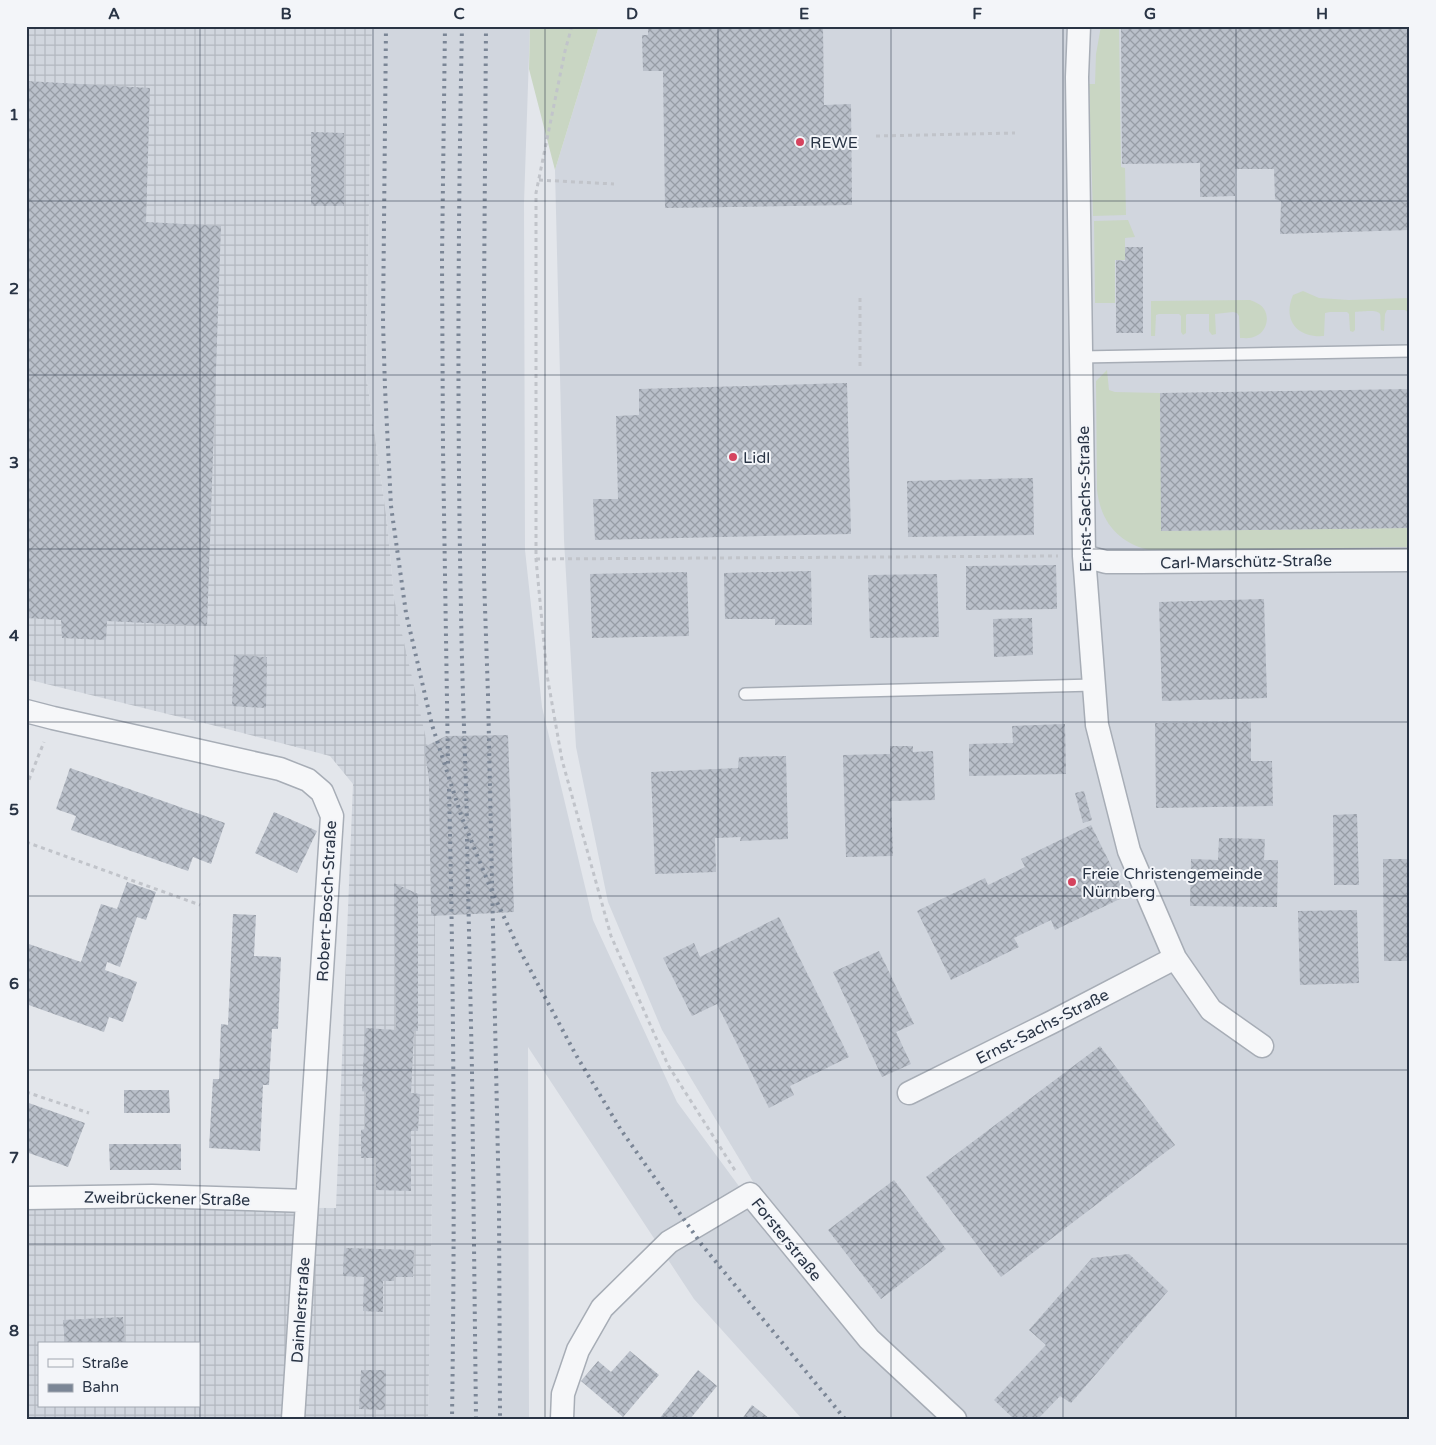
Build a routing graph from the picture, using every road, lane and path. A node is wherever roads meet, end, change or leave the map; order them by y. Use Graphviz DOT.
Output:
graph roads {
  1 [pos="572,26"];
  2 [pos="1079,26"];
  3 [pos="1015,133"];
  4 [pos="876,136"];
  5 [pos="539,180"];
  6 [pos="614,184"];
  7 [pos="860,298"];
  8 [pos="1410,351"];
  9 [pos="1081,357"];
  10 [pos="860,370"];
  11 [pos="1084,556"];
  12 [pos="536,559"];
  13 [pos="1410,560"];
  14 [pos="1094,685"];
  15 [pos="745,694"];
  16 [pos="26,711"];
  17 [pos="53,718"];
  18 [pos="26,788"];
  19 [pos="26,842"];
  20 [pos="200,905"];
  21 [pos="1175,958"];
  22 [pos="1262,1046"];
  23 [pos="26,1092"];
  24 [pos="909,1093"];
  25 [pos="89,1113"];
  26 [pos="750,1194"];
  27 [pos="26,1198"];
  28 [pos="307,1201"];
  29 [pos="293,1419"];
  30 [pos="562,1419"];
  31 [pos="955,1419"];
  1 -- 5 [label="path"];
  2 -- 9 [label="street, Ernst-Sachs-Straße"];
  3 -- 4 [label="path"];
  5 -- 6 [label="path"];
  5 -- 12 [label="path"];
  7 -- 10 [label="path"];
  8 -- 9 [label="lane"];
  9 -- 11 [label="street, Ernst-Sachs-Straße"];
  11 -- 12 [label="path"];
  11 -- 13 [label="street, Carl-Marschütz-Straße"];
  11 -- 14 [label="street, Ernst-Sachs-Straße"];
  12 -- 26 [label="path"];
  14 -- 15 [label="lane"];
  14 -- 21 [label="street, Ernst-Sachs-Straße"];
  16 -- 17 [label="street, Robert-Bosch-Straße"];
  17 -- 18 [label="path"];
  17 -- 28 [label="street, Robert-Bosch-Straße"];
  19 -- 20 [label="path"];
  21 -- 22 [label="street, Ernst-Sachs-Straße"];
  21 -- 24 [label="street, Ernst-Sachs-Straße"];
  23 -- 25 [label="path"];
  26 -- 30 [label="street, Forsterstraße"];
  26 -- 31 [label="street, Forsterstraße"];
  27 -- 28 [label="street, Zweibrückener Straße"];
  28 -- 29 [label="street, Daimlerstraße"];
}
